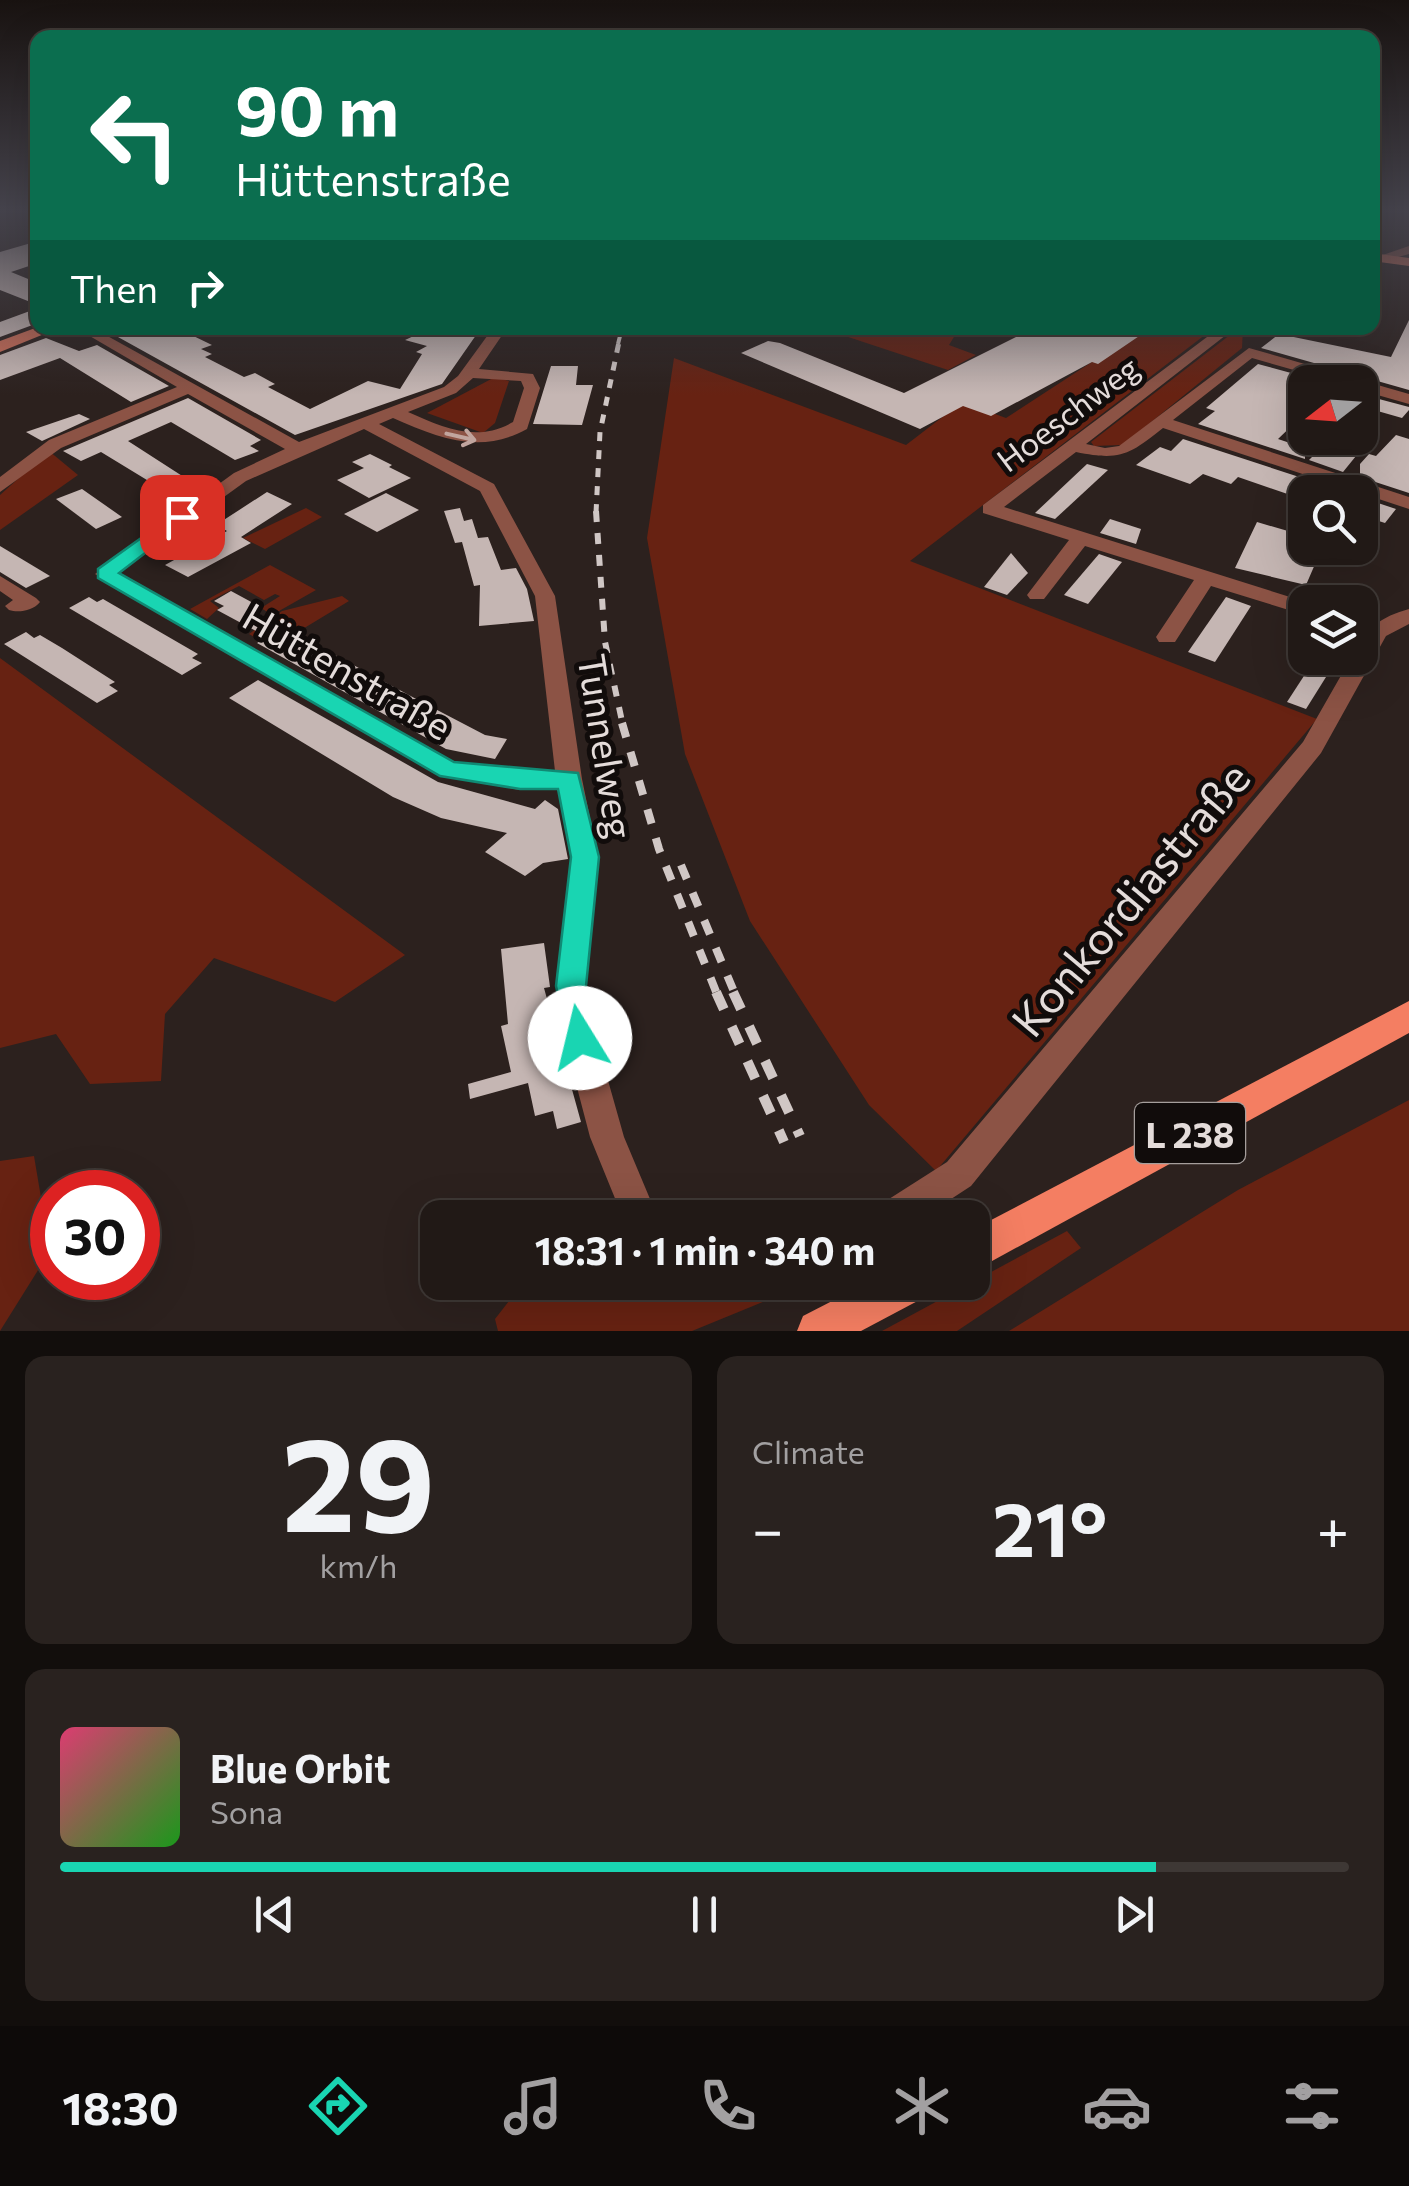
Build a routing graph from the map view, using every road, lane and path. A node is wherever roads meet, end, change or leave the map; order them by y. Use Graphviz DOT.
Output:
graph roads {
  1 [pos="31,335"];
  2 [pos="96,335"];
  3 [pos="494,335"];
  4 [pos="1219,335"];
  5 [pos="0,346"];
  6 [pos="1289,365"];
  7 [pos="468,373"];
  8 [pos="191,387"];
  9 [pos="1378,390"];
  10 [pos="1409,398"];
  11 [pos="393,412"];
  12 [pos="1162,422"];
  13 [pos="366,423"];
  14 [pos="1071,446"];
  15 [pos="298,449"];
  16 [pos="0,486"];
  17 [pos="1409,503"];
  18 [pos="1081,538"];
  19 [pos="1206,578"];
  20 [pos="0,582"];
  21 [pos="1037,595"];
  22 [pos="1288,605"];
  23 [pos="16,606"];
  24 [pos="1409,615"];
  25 [pos="1378,626"];
  26 [pos="1167,636"];
  27 [pos="1347,675"];
  28 [pos="569,780"];
  29 [pos="1409,1016"];
  30 [pos="634,1200"];
  31 [pos="918,1200"];
  32 [pos="990,1242"];
  33 [pos="878,1300"];
  34 [pos="818,1331"];
  1 -- 5 [label="main road"];
  2 -- 8 [label="street"];
  3 -- 7 [label="street"];
  4 -- 14 [label="street, Hoeschweg"];
  6 -- 12 [label="street"];
  7 -- 11 [label="street"];
  11 -- 7 [label="street, one-way"];
  8 -- 15 [label="street"];
  8 -- 16 [label="street"];
  9 -- 10 [label="street"];
  11 -- 13 [label="street"];
  12 -- 14 [label="street"];
  12 -- 17 [label="street"];
  13 -- 15 [label="street"];
  13 -- 28 [label="street, Tunnelweg"];
  14 -- 18 [label="street, Hoeschweg"];
  15 -- 28 [label="street, Hüttenstraße"];
  18 -- 19 [label="street"];
  18 -- 21 [label="street"];
  19 -- 22 [label="street"];
  19 -- 26 [label="street"];
  20 -- 23 [label="street"];
  24 -- 25 [label="street, Konkordiastraße"];
  27 -- 31 [label="street, Konkordiastraße"];
  28 -- 30 [label="street, Tunnelweg"];
  29 -- 32 [label="main road, L 238"];
  33 -- 34 [label="main road"];
}
